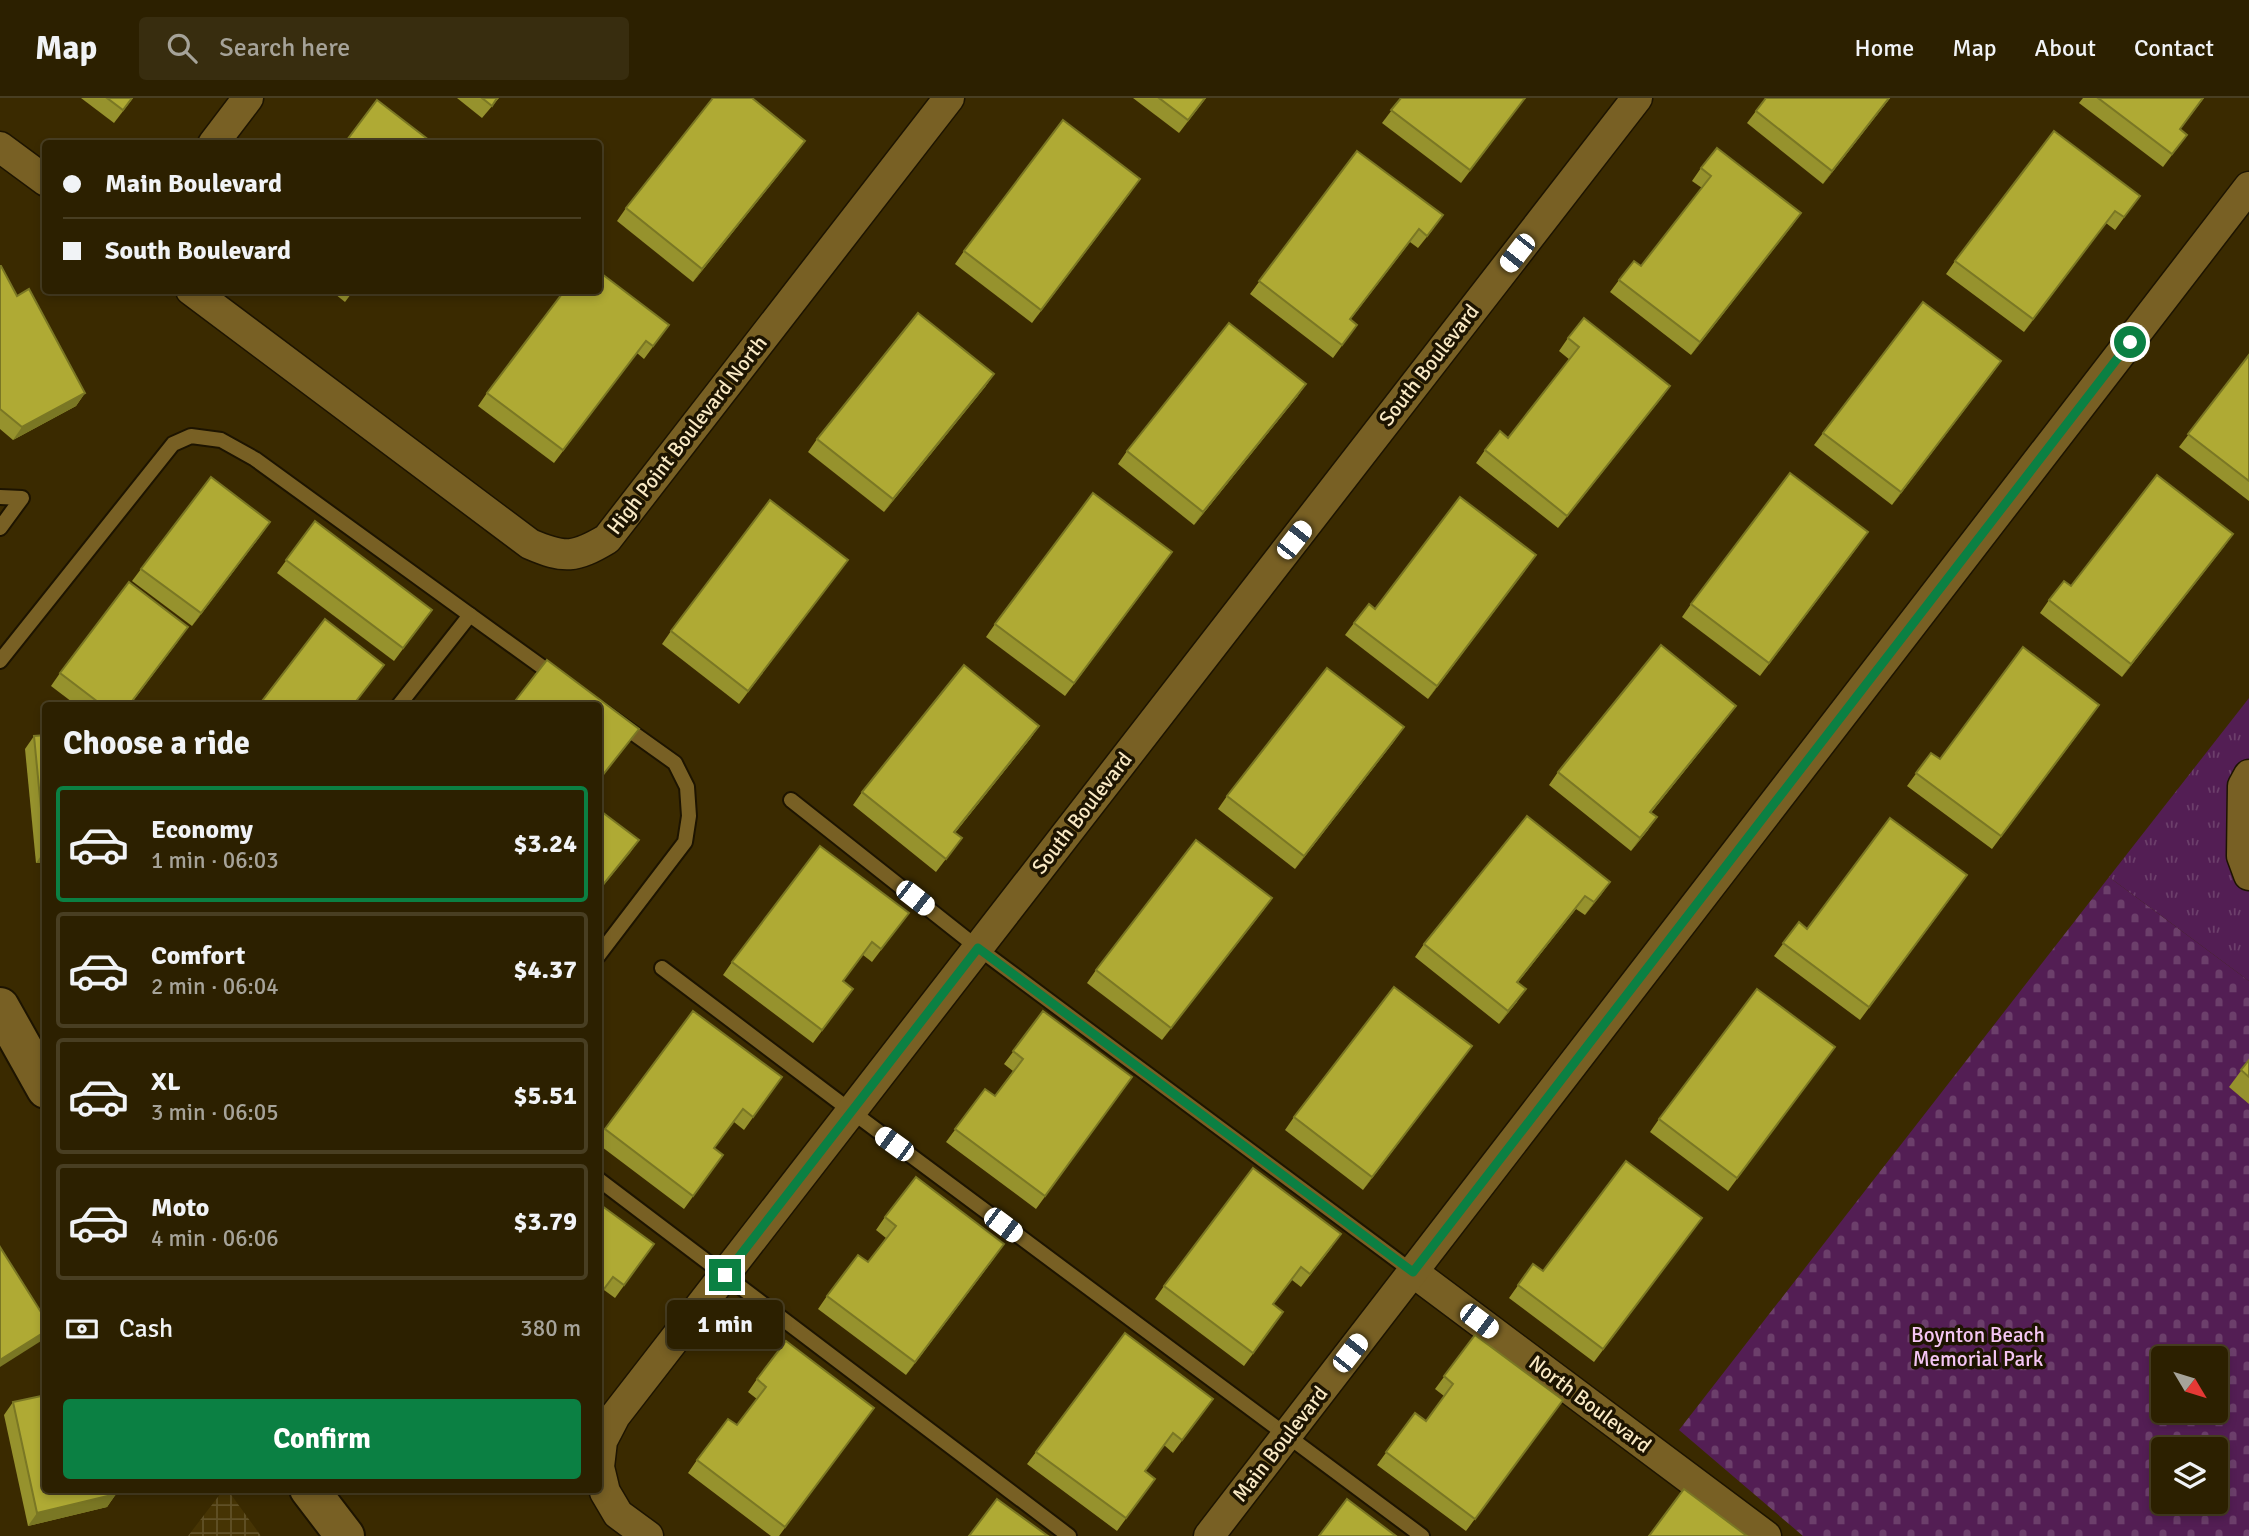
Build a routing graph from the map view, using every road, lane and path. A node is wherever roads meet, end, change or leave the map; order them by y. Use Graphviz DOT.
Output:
graph roads {
  1 [pos="248,98"];
  2 [pos="949,98"];
  3 [pos="1636,98"];
  4 [pos="216,140"];
  5 [pos="0,147"];
  6 [pos="42,178"];
  7 [pos="2249,187"];
  8 [pos="196,294"];
  9 [pos="0,497"];
  10 [pos="0,528"];
  11 [pos="470,614"];
  12 [pos="0,662"];
  13 [pos="564,682"];
  14 [pos="401,702"];
  15 [pos="602,710"];
  16 [pos="2249,775"];
  17 [pos="791,800"];
  18 [pos="2249,875"];
  19 [pos="978,948"];
  20 [pos="602,951"];
  21 [pos="662,968"];
  22 [pos="0,1007"];
  23 [pos="42,1081"];
  24 [pos="851,1111"];
  25 [pos="602,1182"];
  26 [pos="1413,1272"];
  27 [pos="725,1275"];
  28 [pos="1287,1435"];
  29 [pos="602,1437"];
  30 [pos="602,1480"];
  31 [pos="312,1493"];
  32 [pos="345,1536"];
  33 [pos="648,1536"];
  34 [pos="1069,1536"];
  35 [pos="1209,1536"];
  36 [pos="1422,1536"];
  37 [pos="1766,1536"];
  1 -- 4 [label="street"];
  2 -- 8 [label="street, High Point Boulevard North"];
  3 -- 19 [label="street, South Boulevard"];
  5 -- 6 [label="street"];
  7 -- 26 [label="street, Main Boulevard"];
  9 -- 10 [label="lane"];
  11 -- 12 [label="lane"];
  11 -- 13 [label="lane"];
  11 -- 14 [label="lane"];
  15 -- 20 [label="lane"];
  16 -- 18 [label="street"];
  17 -- 19 [label="lane"];
  19 -- 24 [label="street, South Boulevard"];
  19 -- 26 [label="lane"];
  21 -- 24 [label="lane"];
  22 -- 23 [label="street"];
  24 -- 27 [label="street, South Boulevard"];
  24 -- 28 [label="lane"];
  25 -- 27 [label="lane"];
  26 -- 28 [label="street, Main Boulevard"];
  26 -- 37 [label="street, North Boulevard"];
  27 -- 29 [label="street, South Boulevard"];
  27 -- 34 [label="lane"];
  28 -- 35 [label="street, Main Boulevard"];
  28 -- 36 [label="lane"];
  30 -- 33 [label="street, South Boulevard"];
  31 -- 32 [label="street"];
}
